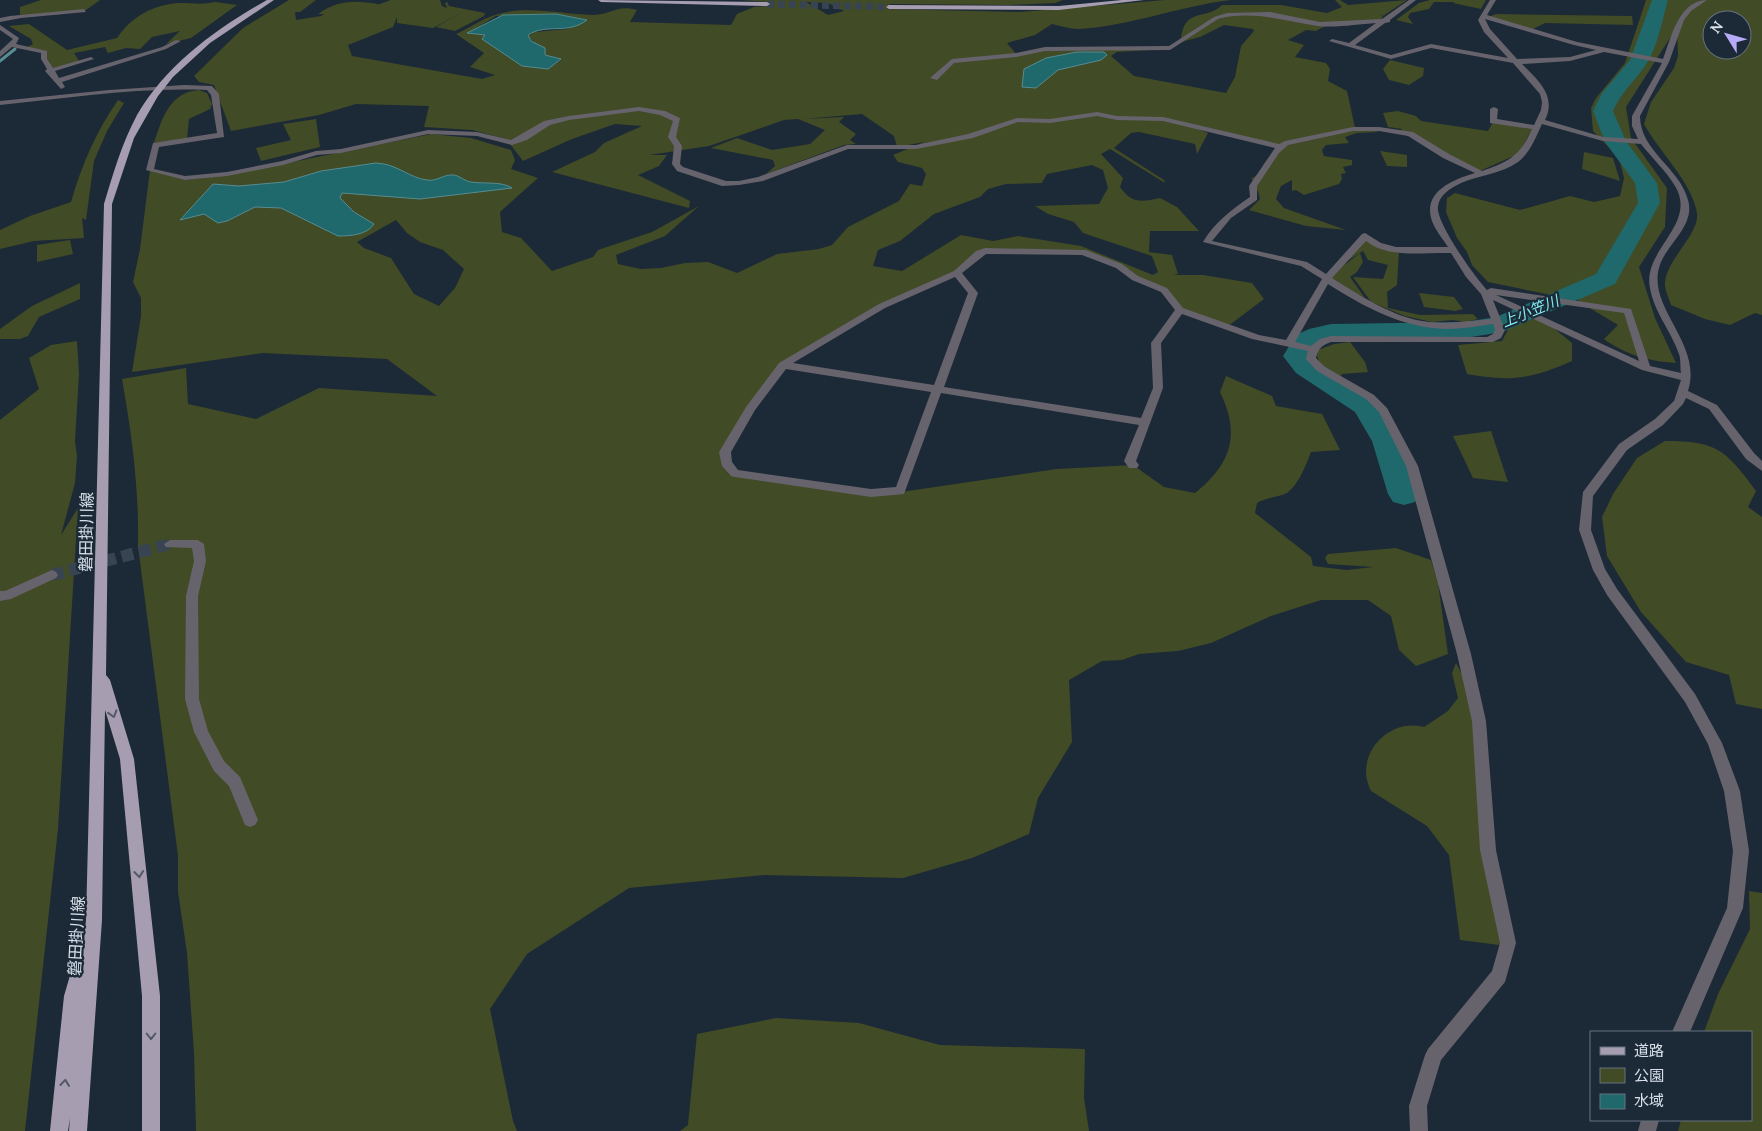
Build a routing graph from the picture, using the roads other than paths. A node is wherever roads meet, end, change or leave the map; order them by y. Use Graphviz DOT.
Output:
graph roads {
  1 [pos="270,0"];
  2 [pos="601,0"];
  3 [pos="1141,0"];
  4 [pos="1414,0"];
  5 [pos="1493,0"];
  6 [pos="1704,0"];
  7 [pos="767,4"];
  8 [pos="889,7"];
  9 [pos="84,11"];
  10 [pos="1483,16"];
  11 [pos="0,20"];
  12 [pos="1388,21"];
  13 [pos="0,27"];
  14 [pos="178,41"];
  15 [pos="1332,41"];
  16 [pos="11,45"];
  17 [pos="1351,45"];
  18 [pos="1603,50"];
  19 [pos="0,55"];
  20 [pos="91,60"];
  21 [pos="1513,61"];
  22 [pos="1666,62"];
  23 [pos="49,71"];
  24 [pos="934,78"];
  25 [pos="58,81"];
  26 [pos="158,88"];
  27 [pos="70,95"];
  28 [pos="0,104"];
  29 [pos="1494,110"];
  30 [pos="1539,125"];
  31 [pos="1360,134"];
  32 [pos="1416,137"];
  33 [pos="1639,142"];
  34 [pos="1281,146"];
  35 [pos="1483,174"];
  36 [pos="1454,250"];
  37 [pos="957,273"];
  38 [pos="1327,278"];
  39 [pos="1484,291"];
  40 [pos="1180,310"];
  41 [pos="1496,322"];
  42 [pos="1291,345"];
  43 [pos="1310,349"];
  44 [pos="782,365"];
  45 [pos="1646,368"];
  46 [pos="1687,378"];
  47 [pos="937,389"];
  48 [pos="1682,392"];
  49 [pos="1145,422"];
  50 [pos="1133,464"];
  51 [pos="1762,467"];
  52 [pos="170,544"];
  53 [pos="52,575"];
  54 [pos="0,596"];
  55 [pos="99,668"];
  56 [pos="250,820"];
  57 [pos="94,920"];
  58 [pos="1681,1031"];
  59 [pos="59,1131"];
  60 [pos="78,1131"];
  61 [pos="151,1131"];
  62 [pos="1419,1131"];
  1 -- 26 [label="main road, 磐田掛川線"];
  2 -- 7 [label="main road"];
  3 -- 8 [label="main road"];
  4 -- 12 [label="street"];
  5 -- 10 [label="street"];
  6 -- 22 [label="street"];
  9 -- 11 [label="street"];
  10 -- 18 [label="street"];
  10 -- 21 [label="street"];
  12 -- 17 [label="street"];
  12 -- 24 [label="street"];
  13 -- 16 [label="street"];
  14 -- 25 [label="street"];
  15 -- 17 [label="street"];
  16 -- 19 [label="street"];
  16 -- 23 [label="street"];
  17 -- 21 [label="street"];
  18 -- 21 [label="street"];
  18 -- 22 [label="street"];
  20 -- 23 [label="street"];
  21 -- 30 [label="street"];
  22 -- 33 [label="street"];
  23 -- 25 [label="street"];
  25 -- 27 [label="street"];
  26 -- 27 [label="street"];
  26 -- 34 [label="street"];
  26 -- 55 [label="main road, 磐田掛川線"];
  27 -- 28 [label="street"];
  29 -- 30 [label="street"];
  30 -- 33 [label="street"];
  30 -- 35 [label="street"];
  31 -- 32 [label="street"];
  32 -- 34 [label="street"];
  32 -- 35 [label="street"];
  33 -- 46 [label="street"];
  34 -- 38 [label="street"];
  35 -- 36 [label="street"];
  36 -- 38 [label="street"];
  36 -- 39 [label="street"];
  37 -- 40 [label="street"];
  37 -- 44 [label="street"];
  37 -- 47 [label="street"];
  38 -- 41 [label="street"];
  38 -- 42 [label="street"];
  39 -- 41 [label="street"];
  39 -- 45 [label="street"];
  39 -- 45 [label="street"];
  40 -- 42 [label="street"];
  40 -- 49 [label="street"];
  41 -- 43 [label="street"];
  42 -- 43 [label="street"];
  43 -- 62 [label="street"];
  44 -- 47 [label="street"];
  44 -- 47 [label="street"];
  45 -- 46 [label="street"];
  46 -- 48 [label="street"];
  47 -- 49 [label="street"];
  48 -- 51 [label="street"];
  48 -- 58 [label="street"];
  49 -- 50 [label="street"];
  52 -- 56 [label="street"];
  53 -- 54 [label="street"];
  55 -- 57 [label="main road, 磐田掛川線"];
  55 -- 61 [label="main road, one-way"];
  59 -- 57 [label="main road, one-way"];
  57 -- 60 [label="main road, 磐田掛川線"];
}
